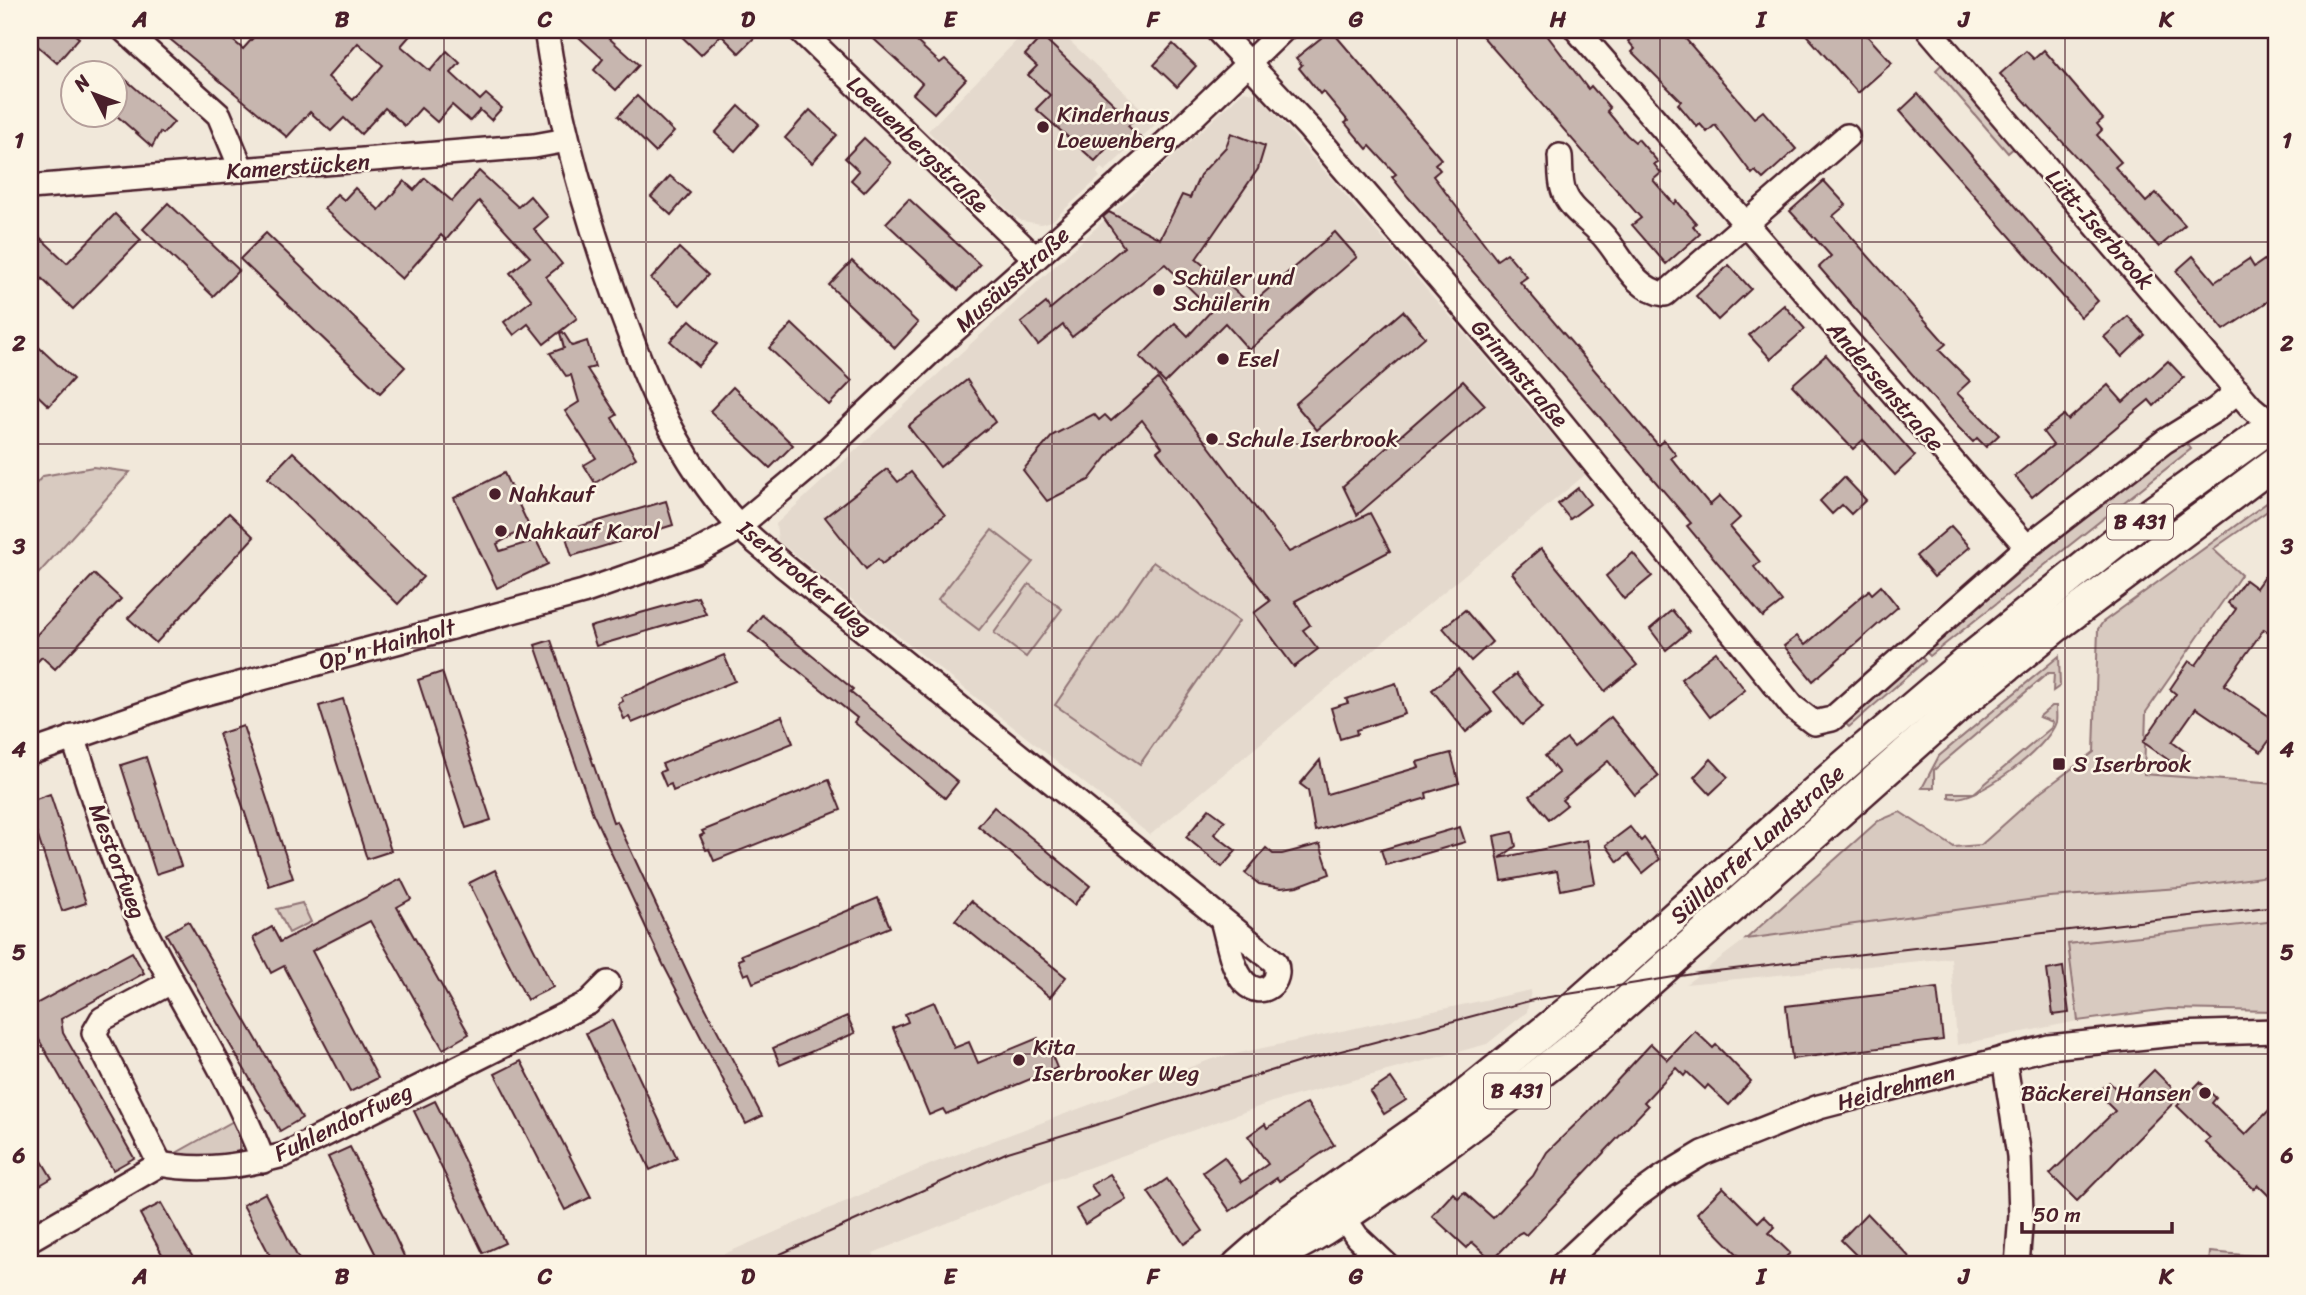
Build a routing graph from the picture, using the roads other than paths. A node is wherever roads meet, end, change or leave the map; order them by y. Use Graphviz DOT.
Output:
graph roads {
  1 [pos="124,30"];
  2 [pos="546,30"];
  3 [pos="800,30"];
  4 [pos="1217,30"];
  5 [pos="1283,30"];
  6 [pos="1577,30"];
  7 [pos="1929,30"];
  8 [pos="1250,62"];
  9 [pos="1847,136"];
  10 [pos="566,140"];
  11 [pos="1560,156"];
  12 [pos="242,170"];
  13 [pos="30,187"];
  14 [pos="1746,224"];
  15 [pos="1035,258"];
  16 [pos="2238,391"];
  17 [pos="2275,425"];
  18 [pos="2276,462"];
  19 [pos="740,526"];
  20 [pos="2027,547"];
  21 [pos="73,737"];
  22 [pos="30,753"];
  23 [pos="1222,920"];
  24 [pos="171,982"];
  25 [pos="608,983"];
  26 [pos="2276,1031"];
  27 [pos="2004,1058"];
  28 [pos="263,1161"];
  29 [pos="160,1164"];
  30 [pos="1336,1206"];
  31 [pos="30,1239"];
  32 [pos="1238,1265"];
  33 [pos="1255,1265"];
  34 [pos="1387,1265"];
  35 [pos="1562,1265"];
  36 [pos="2017,1265"];
  1 -- 12 [label="street"];
  2 -- 10 [label="street, Iserbrooker Weg"];
  3 -- 15 [label="street, Loewenbergstraße"];
  4 -- 8 [label="street, Grimmstraße"];
  5 -- 8 [label="street, Musäusstraße"];
  6 -- 14 [label="street, Andersenstraße"];
  7 -- 16 [label="street, Lütt-Iserbrook"];
  8 -- 15 [label="street, Musäusstraße"];
  8 -- 20 [label="street, Grimmstraße"];
  9 -- 14 [label="street"];
  10 -- 12 [label="street, Kamerstücken"];
  10 -- 19 [label="street, Iserbrooker Weg"];
  11 -- 14 [label="street"];
  12 -- 13 [label="street, Kamerstücken"];
  14 -- 20 [label="street, Andersenstraße"];
  15 -- 19 [label="street, Musäusstraße"];
  16 -- 17 [label="street, Lütt-Iserbrook"];
  16 -- 20 [label="street"];
  17 -- 30 [label="main road, Sülldorfer Landstraße / B 431"];
  18 -- 30 [label="main road, Sülldorfer Landstraße / B 431"];
  19 -- 21 [label="street, Op'n Hainholt"];
  19 -- 23 [label="street, Iserbrooker Weg"];
  21 -- 22 [label="street, Op'n Hainholt"];
  21 -- 24 [label="street, Mestorfweg"];
  24 -- 28 [label="street, Mestorfweg"];
  24 -- 29 [label="street"];
  25 -- 28 [label="street, Fuhlendorfweg"];
  26 -- 27 [label="street, Heidrehmen"];
  27 -- 35 [label="street, Heidrehmen"];
  27 -- 36 [label="street"];
  28 -- 29 [label="street, Fuhlendorfweg"];
  29 -- 31 [label="street"];
  30 -- 32 [label="main road, Sülldorfer Landstraße / B 431"];
  30 -- 33 [label="main road, Sülldorfer Landstraße / B 431"];
  30 -- 34 [label="street"];
}
